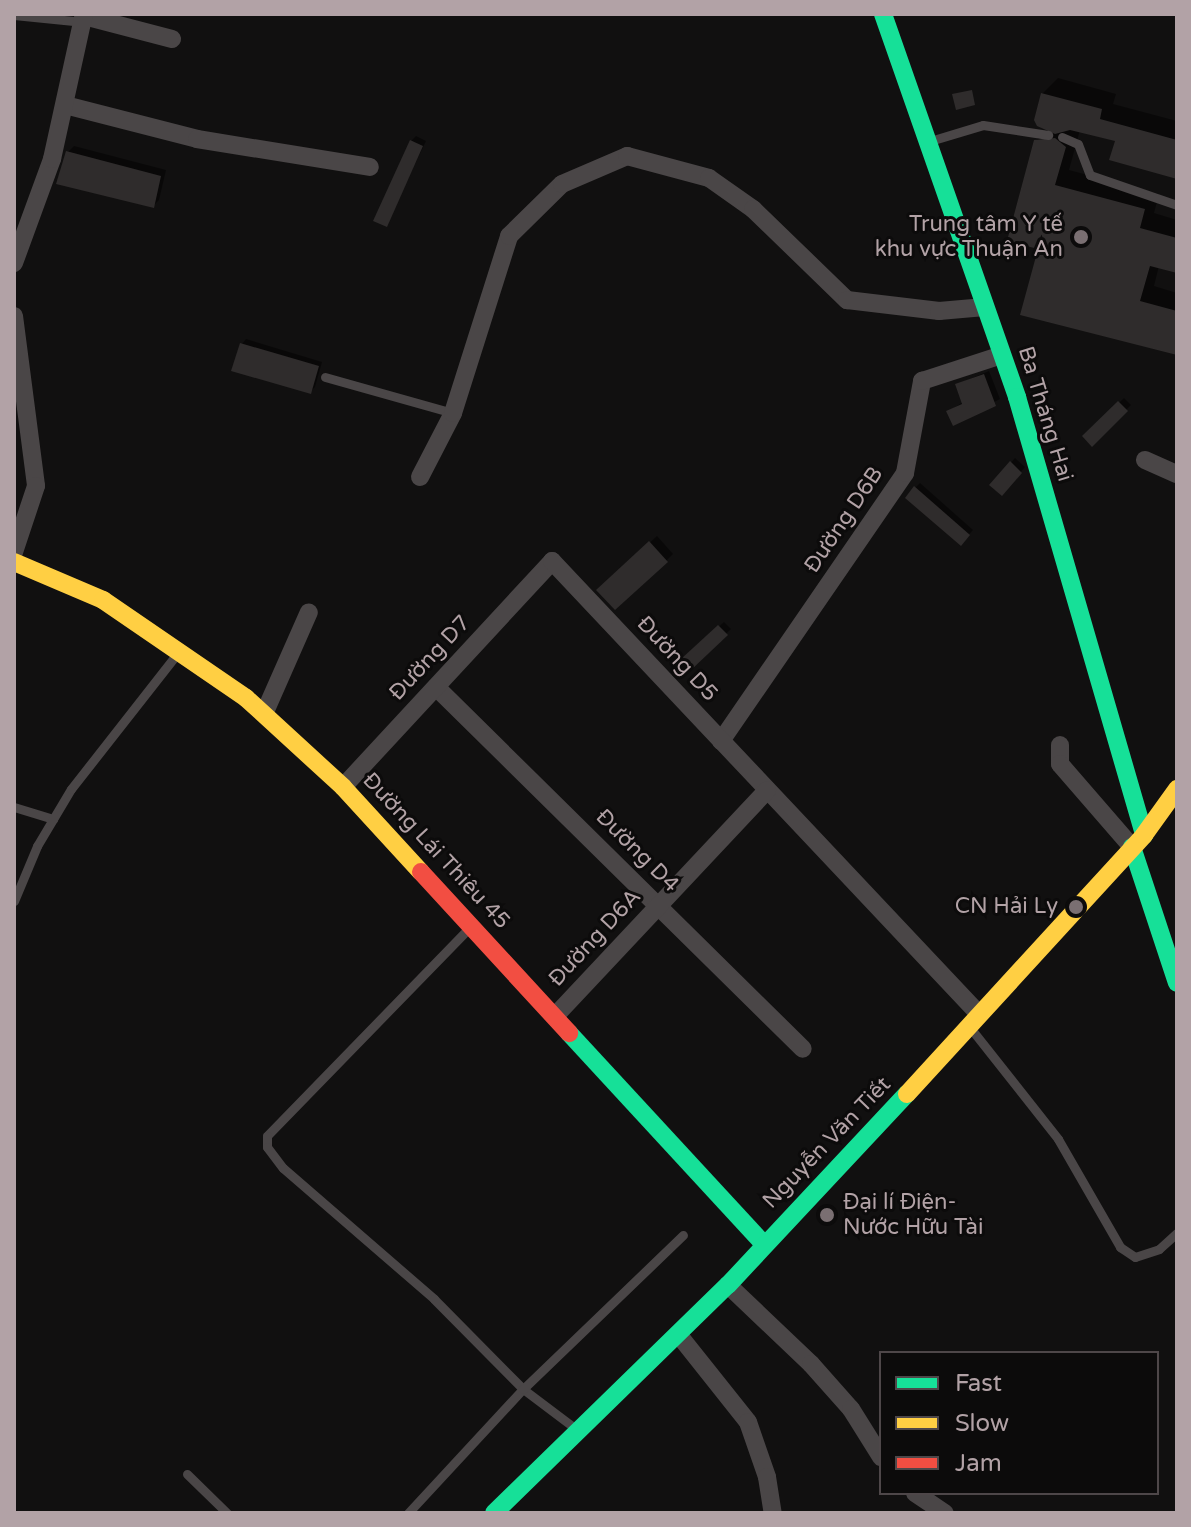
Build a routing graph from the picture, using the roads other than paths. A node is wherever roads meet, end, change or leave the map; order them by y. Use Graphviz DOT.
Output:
graph roads {
  1 [pos="883,14"];
  2 [pos="14,15"];
  3 [pos="84,17"];
  4 [pos="172,39"];
  5 [pos="65,105"];
  6 [pos="1048,135"];
  7 [pos="1062,137"];
  8 [pos="927,142"];
  9 [pos="370,167"];
  10 [pos="1177,205"];
  11 [pos="14,263"];
  12 [pos="985,307"];
  13 [pos="14,316"];
  14 [pos="1002,355"];
  15 [pos="325,377"];
  16 [pos="453,413"];
  17 [pos="1145,460"];
  18 [pos="1177,474"];
  19 [pos="420,477"];
  20 [pos="14,552"];
  21 [pos="552,561"];
  22 [pos="14,562"];
  23 [pos="309,612"];
  24 [pos="180,651"];
  25 [pos="436,687"];
  26 [pos="264,714"];
  27 [pos="721,741"];
  28 [pos="1060,745"];
  29 [pos="343,787"];
  30 [pos="1177,789"];
  31 [pos="767,790"];
  32 [pos="14,807"];
  33 [pos="53,819"];
  34 [pos="1138,841"];
  35 [pos="14,901"];
  36 [pos="658,906"];
  37 [pos="472,925"];
  38 [pos="1177,983"];
  39 [pos="557,1014"];
  40 [pos="974,1020"];
  41 [pos="803,1049"];
  42 [pos="1177,1233"];
  43 [pos="683,1235"];
  44 [pos="764,1244"];
  45 [pos="728,1285"];
  46 [pos="678,1334"];
  47 [pos="523,1389"];
  48 [pos="579,1431"];
  49 [pos="879,1454"];
  50 [pos="187,1474"];
  51 [pos="918,1495"];
  52 [pos="501,1511"];
  53 [pos="227,1513"];
  54 [pos="408,1513"];
  55 [pos="773,1513"];
  56 [pos="945,1513"];
  1 -- 8 [label="street, Ba Tháng Hai"];
  2 -- 3 [label="lane"];
  3 -- 4 [label="street"];
  3 -- 5 [label="street"];
  5 -- 9 [label="street"];
  5 -- 11 [label="street"];
  6 -- 8 [label="lane"];
  7 -- 10 [label="lane"];
  8 -- 12 [label="street, Ba Tháng Hai"];
  12 -- 14 [label="street, Ba Tháng Hai"];
  12 -- 16 [label="street"];
  13 -- 20 [label="street"];
  14 -- 27 [label="street, Đường D6B"];
  14 -- 34 [label="street, Ba Tháng Hai"];
  15 -- 16 [label="lane"];
  16 -- 19 [label="street"];
  17 -- 18 [label="street"];
  21 -- 25 [label="street, Đường D7"];
  21 -- 27 [label="street, Đường D5"];
  22 -- 24 [label="street, Đường Lái Thiêu 45"];
  23 -- 26 [label="street"];
  24 -- 26 [label="street, Đường Lái Thiêu 45"];
  24 -- 33 [label="lane"];
  25 -- 29 [label="street, Đường D7"];
  25 -- 36 [label="street, Đường D4"];
  26 -- 29 [label="street, Đường Lái Thiêu 45"];
  27 -- 31 [label="street, Đường D5"];
  28 -- 34 [label="street"];
  29 -- 37 [label="street, Đường Lái Thiêu 45"];
  30 -- 34 [label="street, Nguyễn Văn Tiết"];
  31 -- 36 [label="street, Đường D6A"];
  31 -- 40 [label="street, Đường D5"];
  32 -- 33 [label="lane"];
  33 -- 35 [label="lane"];
  34 -- 38 [label="street, Ba Tháng Hai"];
  34 -- 40 [label="street, Nguyễn Văn Tiết"];
  36 -- 39 [label="street, Đường D6A"];
  36 -- 41 [label="street, Đường D4"];
  37 -- 39 [label="street, Đường Lái Thiêu 45"];
  37 -- 47 [label="lane"];
  39 -- 44 [label="street, Đường Lái Thiêu 45"];
  40 -- 42 [label="lane"];
  40 -- 44 [label="street, Nguyễn Văn Tiết"];
  43 -- 47 [label="lane"];
  44 -- 45 [label="street, Nguyễn Văn Tiết"];
  45 -- 46 [label="street, Nguyễn Văn Tiết"];
  45 -- 49 [label="street"];
  46 -- 48 [label="street, Nguyễn Văn Tiết"];
  46 -- 55 [label="street"];
  47 -- 48 [label="lane"];
  47 -- 54 [label="lane"];
  48 -- 52 [label="street, Nguyễn Văn Tiết"];
  50 -- 53 [label="lane"];
  51 -- 56 [label="street"];
}
